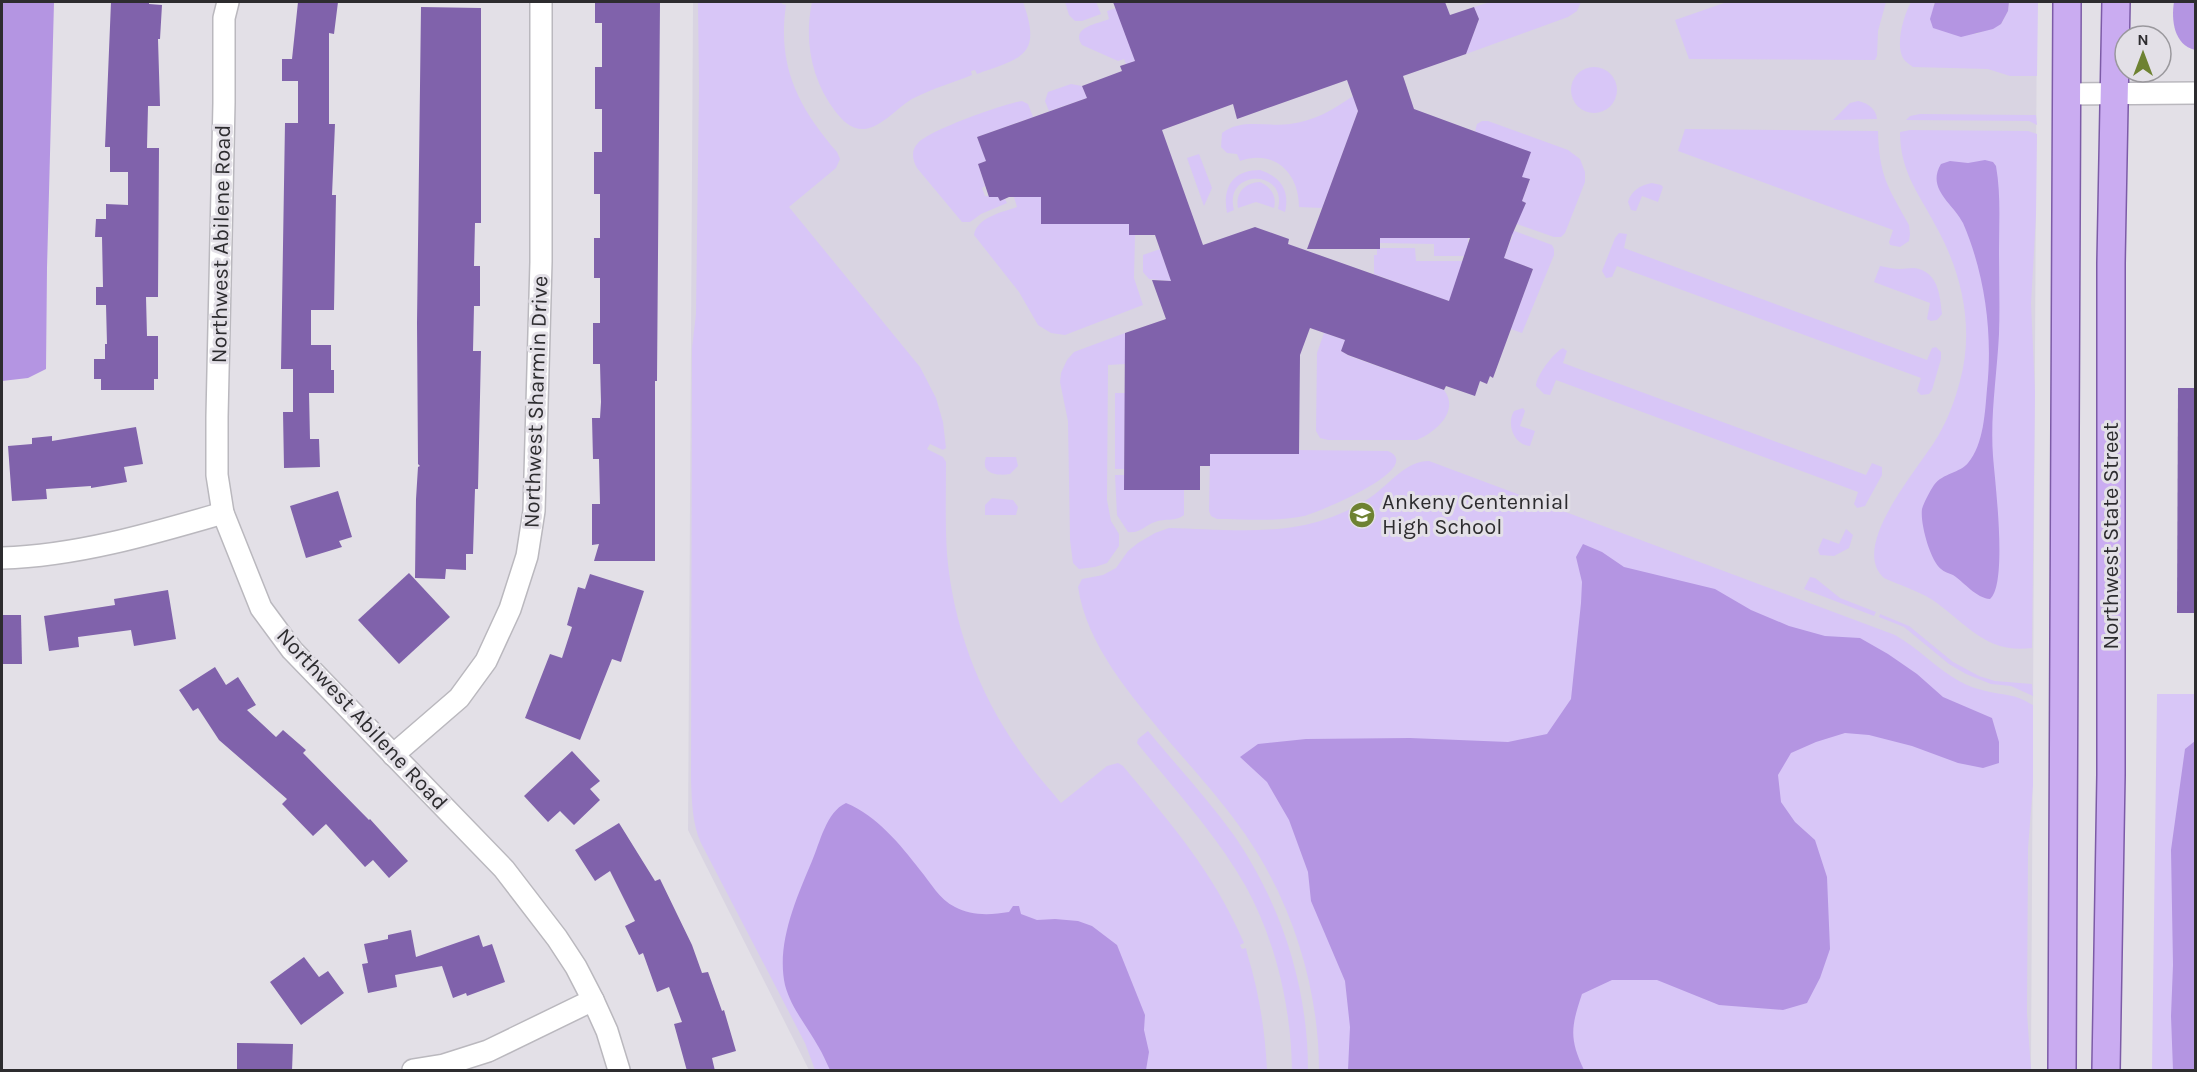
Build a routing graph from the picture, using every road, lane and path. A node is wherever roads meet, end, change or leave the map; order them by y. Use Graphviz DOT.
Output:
graph roads {
  1 [pos="228,2"];
  2 [pos="541,2"];
  3 [pos="2067,2"];
  4 [pos="2116,2"];
  5 [pos="2115,92"];
  6 [pos="2196,93"];
  7 [pos="2066,94"];
  8 [pos="223,513"];
  9 [pos="2,558"];
  10 [pos="393,755"];
  11 [pos="593,1000"];
  12 [pos="413,1071"];
  13 [pos="619,1071"];
  14 [pos="2062,1071"];
  15 [pos="2106,1071"];
  1 -- 8 [label="street, Northwest Abilene Road"];
  2 -- 10 [label="street, Northwest Sharmin Drive"];
  3 -- 7 [label="main road"];
  4 -- 5 [label="main road, Northwest State Street"];
  5 -- 6 [label="street"];
  5 -- 7 [label="street"];
  5 -- 15 [label="main road, Northwest State Street"];
  7 -- 14 [label="main road"];
  8 -- 9 [label="street"];
  8 -- 10 [label="street, Northwest Abilene Road"];
  10 -- 11 [label="street, Northwest Abilene Road"];
  11 -- 12 [label="street"];
  11 -- 13 [label="street, Northwest Abilene Road"];
}
